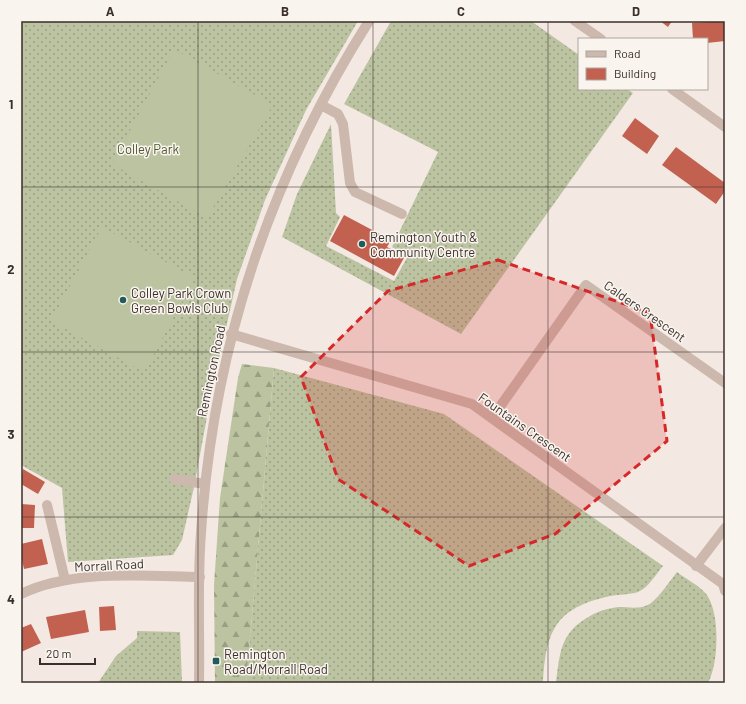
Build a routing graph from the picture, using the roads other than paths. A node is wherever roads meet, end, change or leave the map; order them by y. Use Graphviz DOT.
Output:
graph roads {
  1 [pos="369,21"];
  2 [pos="575,21"];
  3 [pos="600,38"];
  4 [pos="673,90"];
  5 [pos="321,105"];
  6 [pos="725,126"];
  7 [pos="402,214"];
  8 [pos="231,334"];
  9 [pos="725,382"];
  10 [pos="492,418"];
  11 [pos="174,478"];
  12 [pos="205,484"];
  13 [pos="47,505"];
  14 [pos="725,528"];
  15 [pos="696,566"];
  16 [pos="200,577"];
  17 [pos="65,580"];
  18 [pos="725,591"];
  19 [pos="21,594"];
  20 [pos="199,683"];
  1 -- 5 [label="street, Remington Road"];
  2 -- 3 [label="street"];
  4 -- 6 [label="street"];
  5 -- 7 [label="street"];
  5 -- 8 [label="street, Remington Road"];
  8 -- 10 [label="street, Fountains Crescent"];
  8 -- 12 [label="street, Remington Road"];
  9 -- 10 [label="street, Calders Crescent"];
  10 -- 15 [label="street, Fountains Crescent"];
  11 -- 12 [label="street"];
  12 -- 16 [label="street, Remington Road"];
  13 -- 17 [label="street"];
  14 -- 15 [label="street"];
  15 -- 18 [label="street, Fountains Crescent"];
  16 -- 17 [label="street, Morrall Road"];
  16 -- 20 [label="street, Remington Road"];
  17 -- 19 [label="street, Morrall Road"];
}
